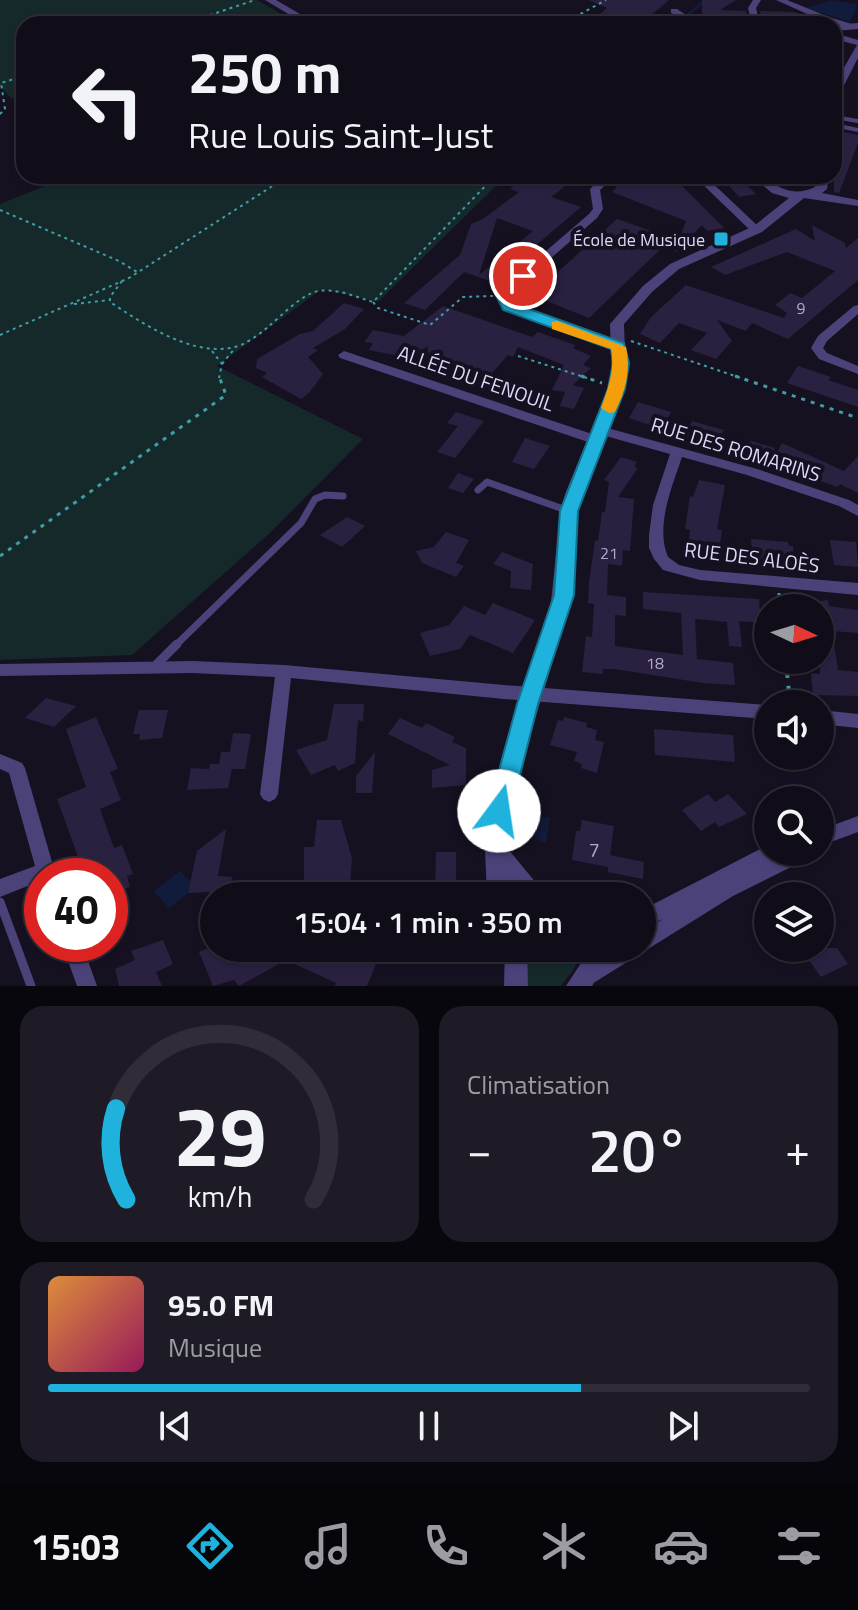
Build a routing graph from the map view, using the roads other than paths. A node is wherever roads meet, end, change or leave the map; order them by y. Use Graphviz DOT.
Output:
graph roads {
  1 [pos="269,0"];
  2 [pos="771,0"];
  3 [pos="780,0"];
  4 [pos="674,11"];
  5 [pos="298,16"];
  6 [pos="681,16"];
  7 [pos="808,16"];
  8 [pos="819,16"];
  9 [pos="854,47"];
  10 [pos="842,76"];
  11 [pos="600,184"];
  12 [pos="707,184"];
  13 [pos="769,184"];
  14 [pos="820,184"];
  15 [pos="827,184"];
  16 [pos="772,189"];
  17 [pos="805,195"];
  18 [pos="857,204"];
  19 [pos="783,209"];
  20 [pos="756,230"];
  21 [pos="858,308"];
  22 [pos="617,341"];
  23 [pos="344,355"];
  24 [pos="858,370"];
  25 [pos="598,435"];
  26 [pos="678,450"];
  27 [pos="478,490"];
  28 [pos="343,496"];
  29 [pos="569,511"];
  30 [pos="858,511"];
  31 [pos="858,589"];
  32 [pos="154,667"];
  33 [pos="0,670"];
  34 [pos="284,671"];
  35 [pos="531,693"];
  36 [pos="754,711"];
  37 [pos="834,718"];
  38 [pos="858,721"];
  39 [pos="0,761"];
  40 [pos="269,794"];
  41 [pos="856,828"];
  42 [pos="834,834"];
  43 [pos="496,849"];
  44 [pos="41,858"];
  45 [pos="754,859"];
  46 [pos="774,866"];
  47 [pos="24,881"];
  48 [pos="497,882"];
  49 [pos="524,882"];
  50 [pos="0,888"];
  51 [pos="0,902"];
  52 [pos="656,913"];
  53 [pos="656,934"];
  54 [pos="78,962"];
  55 [pos="516,962"];
  56 [pos="594,962"];
  57 [pos="612,962"];
  58 [pos="583,981"];
  59 [pos="31,986"];
  60 [pos="87,986"];
  61 [pos="516,986"];
  1 -- 5 [label="street"];
  2 -- 7 [label="street"];
  3 -- 8 [label="street"];
  4 -- 6 [label="street"];
  9 -- 10 [label="street"];
  11 -- 22 [label="street"];
  12 -- 20 [label="street"];
  13 -- 16 [label="street"];
  14 -- 17 [label="street"];
  15 -- 18 [label="street"];
  16 -- 17 [label="street"];
  16 -- 19 [label="street"];
  17 -- 18 [label="street"];
  17 -- 19 [label="street"];
  19 -- 20 [label="street"];
  20 -- 22 [label="street"];
  21 -- 24 [label="street"];
  22 -- 25 [label="street"];
  23 -- 25 [label="street, ALLÉE DU FENOUIL"];
  25 -- 26 [label="street, RUE DES ROMARINS"];
  25 -- 29 [label="street"];
  26 -- 30 [label="street, RUE DES ROMARINS"];
  26 -- 31 [label="street, RUE DES ALOÈS"];
  27 -- 29 [label="lane"];
  28 -- 32 [label="lane"];
  29 -- 35 [label="street"];
  32 -- 33 [label="street"];
  32 -- 34 [label="street"];
  34 -- 35 [label="street"];
  34 -- 40 [label="street"];
  35 -- 36 [label="street"];
  35 -- 43 [label="street"];
  37 -- 38 [label="street"];
  39 -- 44 [label="street"];
  41 -- 42 [label="street"];
  43 -- 48 [label="street"];
  43 -- 49 [label="street"];
  45 -- 52 [label="street"];
  46 -- 53 [label="street"];
  47 -- 50 [label="street"];
  51 -- 59 [label="lane"];
  54 -- 60 [label="street"];
  55 -- 61 [label="street"];
  56 -- 58 [label="street"];
  57 -- 58 [label="street"];
}
